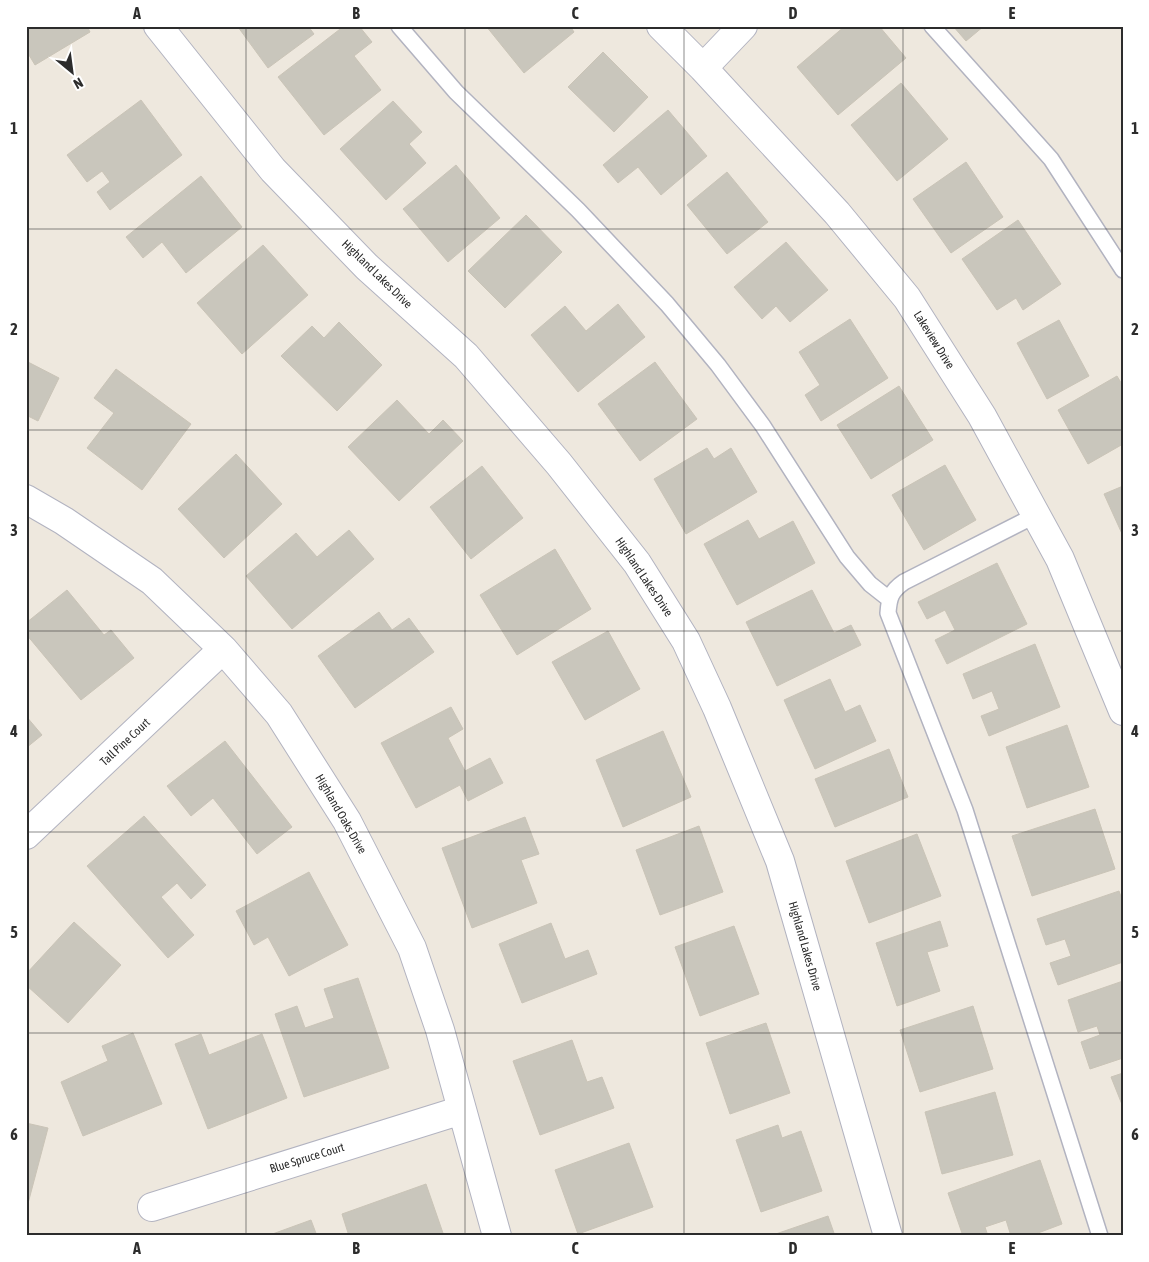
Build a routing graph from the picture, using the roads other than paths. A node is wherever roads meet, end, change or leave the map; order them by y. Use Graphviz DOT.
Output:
graph roads {
  1 [pos="158,26"];
  2 [pos="399,26"];
  3 [pos="661,26"];
  4 [pos="743,26"];
  5 [pos="932,26"];
  6 [pos="703,68"];
  7 [pos="1123,270"];
  8 [pos="26,499"];
  9 [pos="1036,514"];
  10 [pos="889,599"];
  11 [pos="223,649"];
  12 [pos="1123,711"];
  13 [pos="26,836"];
  14 [pos="462,1110"];
  15 [pos="152,1207"];
  16 [pos="497,1236"];
  17 [pos="888,1236"];
  18 [pos="1100,1236"];
  1 -- 17 [label="street, Highland Lakes Drive"];
  2 -- 10 [label="lane"];
  3 -- 6 [label="street, Lakeview Drive"];
  4 -- 6 [label="street"];
  5 -- 7 [label="lane"];
  6 -- 9 [label="street, Lakeview Drive"];
  8 -- 11 [label="street, Highland Oaks Drive"];
  9 -- 10 [label="lane"];
  9 -- 12 [label="street, Lakeview Drive"];
  10 -- 18 [label="lane"];
  11 -- 13 [label="street, Tall Pine Court"];
  11 -- 14 [label="street, Highland Oaks Drive"];
  14 -- 15 [label="street, Blue Spruce Court"];
  14 -- 16 [label="street, Highland Oaks Drive"];
}
